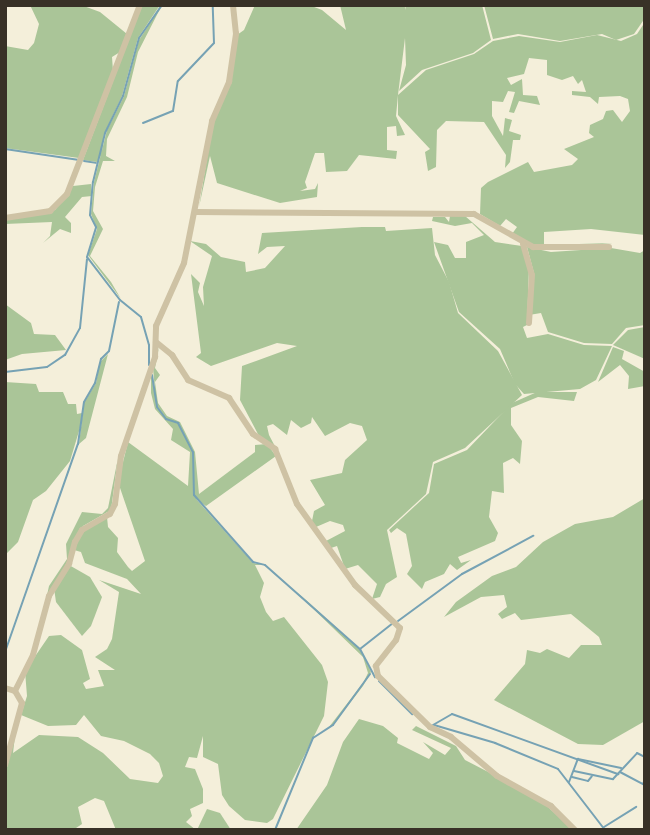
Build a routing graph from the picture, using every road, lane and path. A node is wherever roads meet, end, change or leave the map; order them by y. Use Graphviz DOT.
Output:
graph roads {
  1 [pos="140,5"];
  2 [pos="233,5"];
  3 [pos="196,212"];
  4 [pos="5,218"];
  5 [pos="523,244"];
  6 [pos="609,247"];
  7 [pos="528,323"];
  8 [pos="156,342"];
  9 [pos="5,688"];
  10 [pos="15,691"];
  11 [pos="5,765"];
  12 [pos="575,830"];
  1 -- 4 [label="street"];
  2 -- 3 [label="street"];
  3 -- 5 [label="street"];
  3 -- 8 [label="street"];
  5 -- 6 [label="street"];
  5 -- 7 [label="street"];
  8 -- 10 [label="street"];
  8 -- 12 [label="street"];
  9 -- 10 [label="street"];
  10 -- 11 [label="street"];
}
